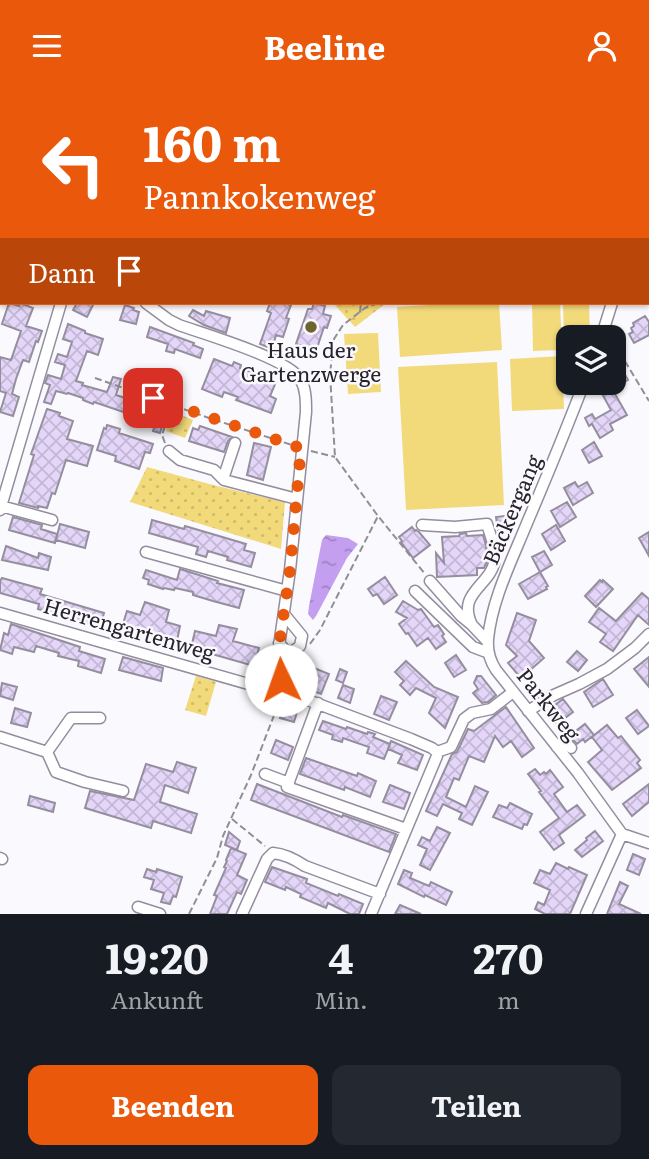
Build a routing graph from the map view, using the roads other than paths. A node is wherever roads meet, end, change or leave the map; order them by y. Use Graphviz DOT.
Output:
graph roads {
  1 [pos="60,305"];
  2 [pos="149,305"];
  3 [pos="611,305"];
  4 [pos="605,325"];
  5 [pos="580,395"];
  6 [pos="235,443"];
  7 [pos="169,451"];
  8 [pos="223,479"];
  9 [pos="297,499"];
  10 [pos="1,508"];
  11 [pos="52,520"];
  12 [pos="422,525"];
  13 [pos="146,552"];
  14 [pos="430,581"];
  15 [pos="287,591"];
  16 [pos="415,591"];
  17 [pos="0,613"];
  18 [pos="284,614"];
  19 [pos="472,625"];
  20 [pos="649,634"];
  21 [pos="488,642"];
  22 [pos="279,643"];
  23 [pos="489,653"];
  24 [pos="282,686"];
  25 [pos="513,692"];
  26 [pos="318,703"];
  27 [pos="528,711"];
  28 [pos="100,717"];
  29 [pos="0,737"];
  30 [pos="557,747"];
  31 [pos="571,748"];
  32 [pos="47,751"];
  33 [pos="437,752"];
  34 [pos="265,774"];
  35 [pos="289,783"];
  36 [pos="123,791"];
  37 [pos="406,829"];
  38 [pos="622,834"];
  39 [pos="649,843"];
  40 [pos="380,894"];
  41 [pos="138,907"];
  42 [pos="160,914"];
  43 [pos="242,914"];
  44 [pos="371,914"];
  45 [pos="586,914"];
  1 -- 10 [label="street"];
  2 -- 9 [label="street"];
  3 -- 4 [label="street"];
  5 -- 21 [label="street, Bäckergang"];
  6 -- 8 [label="street"];
  7 -- 8 [label="street"];
  8 -- 9 [label="street"];
  9 -- 15 [label="street"];
  10 -- 11 [label="street"];
  12 -- 19 [label="street"];
  13 -- 15 [label="street"];
  14 -- 19 [label="street"];
  15 -- 18 [label="street"];
  16 -- 23 [label="street, Parkweg"];
  17 -- 24 [label="street, Herrengartenweg"];
  18 -- 22 [label="street"];
  18 -- 22 [label="street"];
  19 -- 21 [label="street"];
  20 -- 27 [label="street"];
  21 -- 23 [label="street, Bäckergang"];
  22 -- 24 [label="street"];
  23 -- 25 [label="street, Parkweg"];
  24 -- 26 [label="street, Herrengartenweg"];
  25 -- 27 [label="street, Parkweg"];
  25 -- 33 [label="street"];
  26 -- 33 [label="street, Herrengartenweg"];
  26 -- 35 [label="street"];
  27 -- 30 [label="street, Parkweg"];
  28 -- 32 [label="street"];
  29 -- 32 [label="street"];
  30 -- 31 [label="street"];
  30 -- 38 [label="street, Parkweg"];
  32 -- 36 [label="street"];
  33 -- 37 [label="street"];
  34 -- 35 [label="street"];
  35 -- 37 [label="street"];
  37 -- 40 [label="street"];
  38 -- 39 [label="street"];
  38 -- 45 [label="street"];
  40 -- 43 [label="street"];
  40 -- 44 [label="street"];
  41 -- 42 [label="street"];
}
